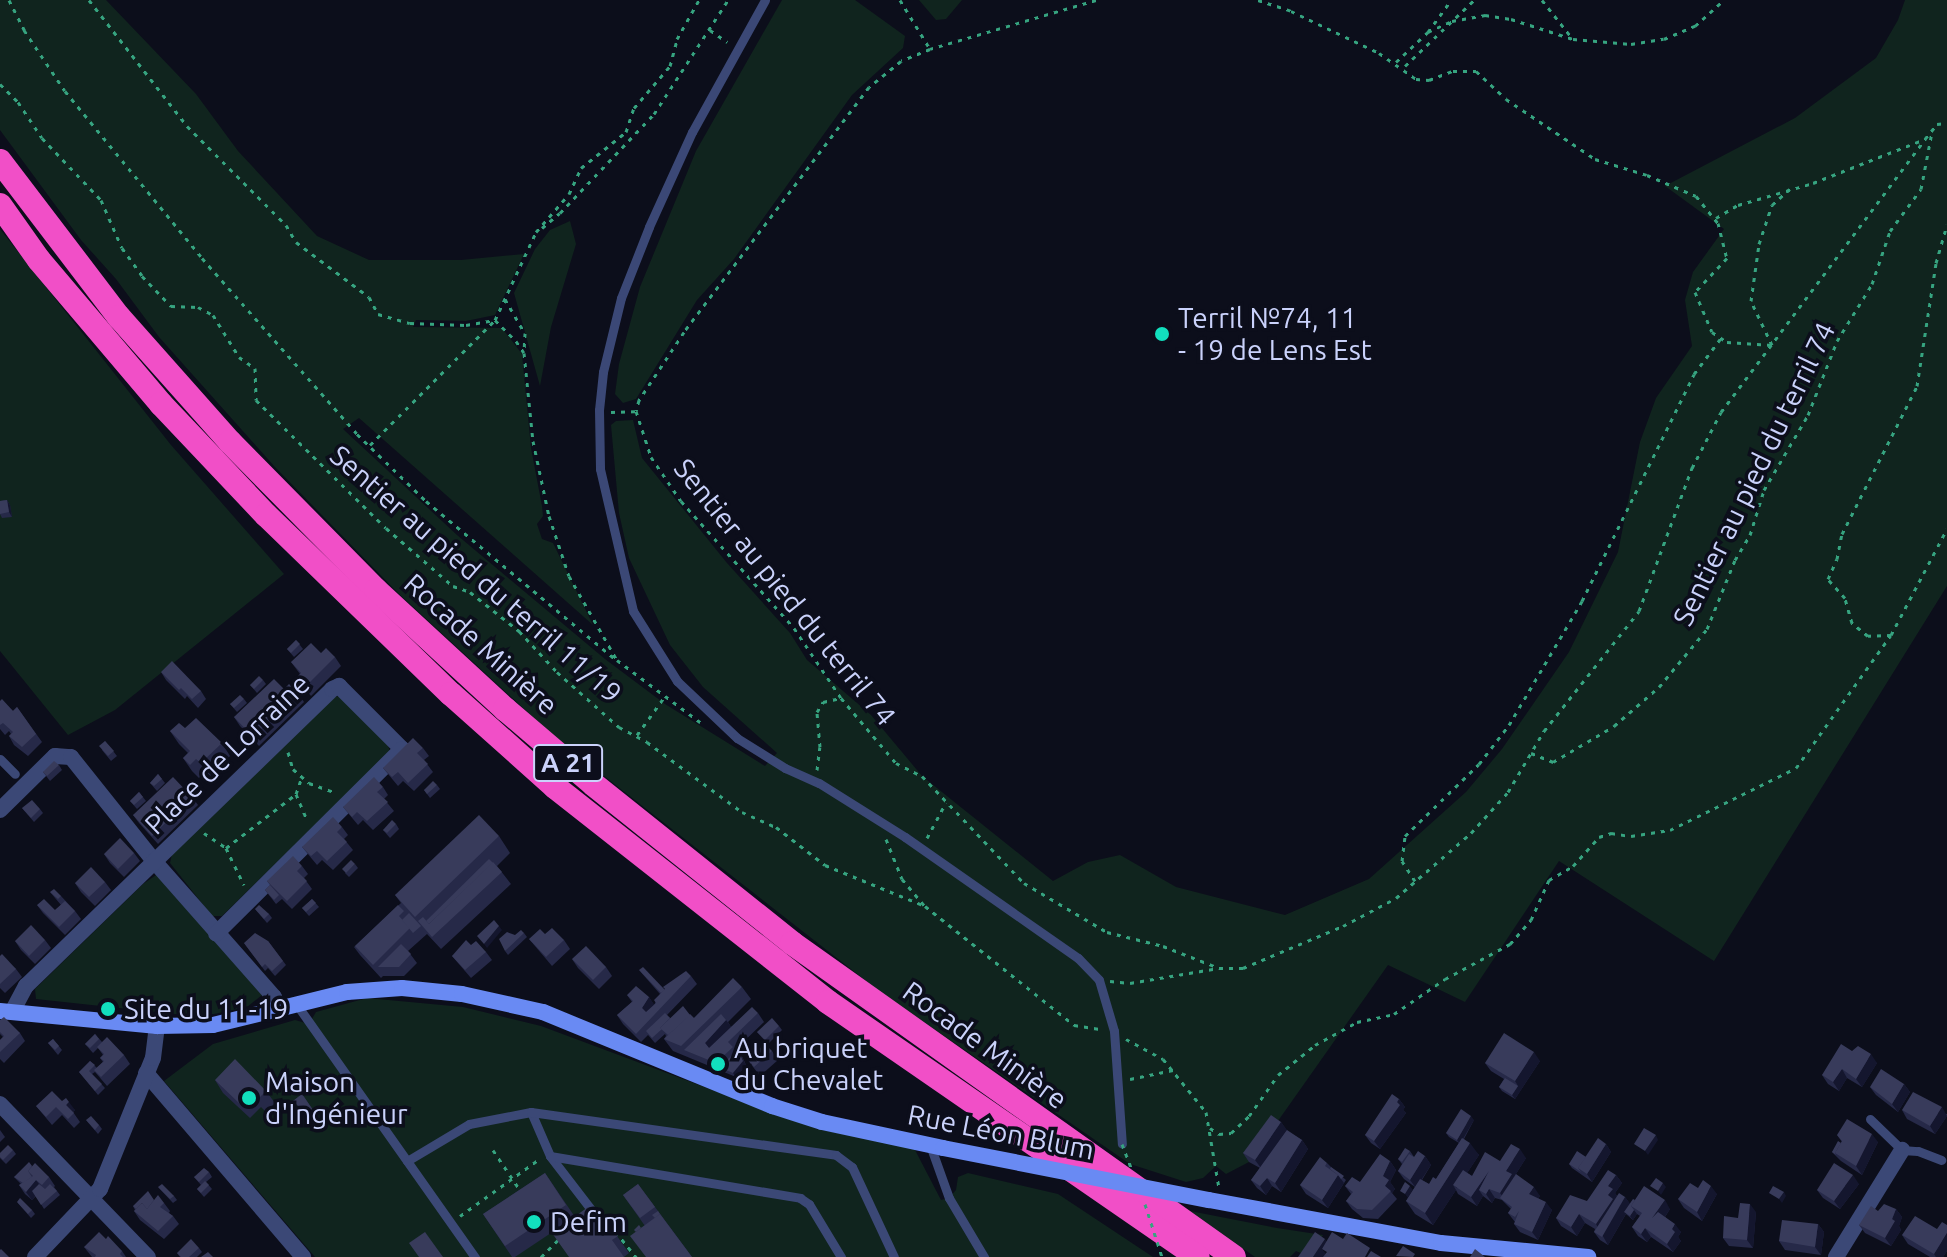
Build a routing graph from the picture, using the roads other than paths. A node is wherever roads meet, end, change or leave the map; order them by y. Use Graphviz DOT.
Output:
graph roads {
  1 [pos="765,0"];
  2 [pos="0,161"];
  3 [pos="0,205"];
  4 [pos="0,759"];
  5 [pos="15,774"];
  6 [pos="0,810"];
  7 [pos="154,861"];
  8 [pos="216,934"];
  9 [pos="297,1005"];
  10 [pos="279,1010"];
  11 [pos="6,1011"];
  12 [pos="157,1026"];
  13 [pos="146,1073"];
  14 [pos="0,1104"];
  15 [pos="531,1112"];
  16 [pos="1870,1119"];
  17 [pos="1122,1144"];
  18 [pos="936,1146"];
  19 [pos="1902,1150"];
  20 [pos="550,1156"];
  21 [pos="1941,1160"];
  22 [pos="407,1161"];
  23 [pos="93,1200"];
  24 [pos="593,1212"];
  25 [pos="35,1257"];
  26 [pos="148,1257"];
  27 [pos="303,1257"];
  28 [pos="475,1257"];
  29 [pos="841,1257"];
  30 [pos="894,1257"];
  31 [pos="984,1257"];
  32 [pos="1197,1257"];
  33 [pos="1234,1257"];
  34 [pos="1588,1257"];
  35 [pos="1836,1257"];
  1 -- 17 [label="lane"];
  2 -- 33 [label="highway, Rocade Minière / A 21"];
  3 -- 32 [label="highway, Rocade Minière / A 21"];
  4 -- 5 [label="lane"];
  6 -- 7 [label="street"];
  7 -- 8 [label="street"];
  7 -- 8 [label="street, Place de Lorraine"];
  7 -- 11 [label="street, Place de Lorraine"];
  8 -- 10 [label="street"];
  9 -- 10 [label="street, Rue Léon Blum"];
  9 -- 18 [label="street, Rue Léon Blum"];
  9 -- 22 [label="lane"];
  10 -- 12 [label="street, Rue Léon Blum"];
  11 -- 12 [label="street, Rue Léon Blum"];
  12 -- 13 [label="street"];
  13 -- 23 [label="street"];
  13 -- 27 [label="street"];
  14 -- 23 [label="street"];
  15 -- 20 [label="lane"];
  15 -- 22 [label="lane"];
  15 -- 30 [label="lane"];
  16 -- 19 [label="lane"];
  18 -- 31 [label="lane"];
  18 -- 34 [label="street, Rue Léon Blum, bridge"];
  19 -- 21 [label="lane"];
  19 -- 35 [label="street"];
  20 -- 24 [label="lane"];
  20 -- 29 [label="lane"];
  22 -- 28 [label="lane"];
  23 -- 25 [label="street"];
  23 -- 26 [label="street"];
}
